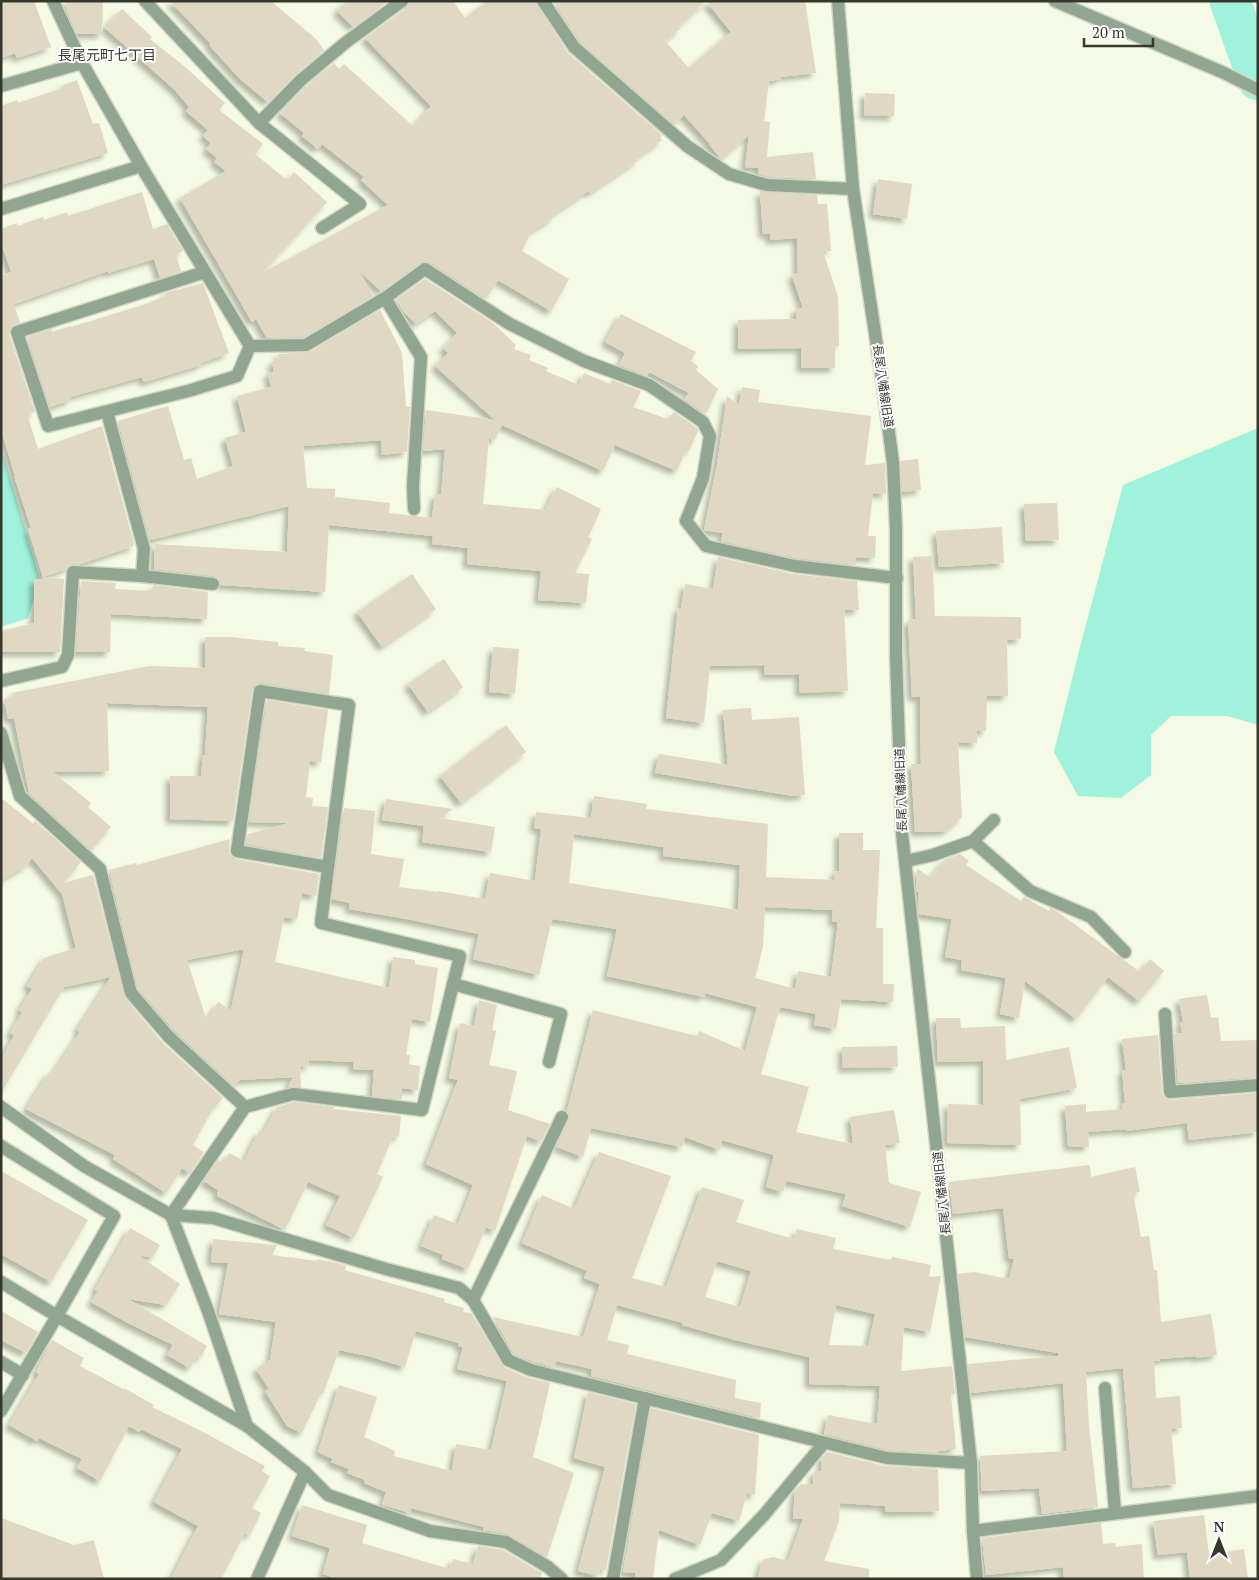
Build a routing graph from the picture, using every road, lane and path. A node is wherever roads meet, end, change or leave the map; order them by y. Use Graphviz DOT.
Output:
graph roads {
  1 [pos="53,1"];
  2 [pos="145,1"];
  3 [pos="402,1"];
  4 [pos="543,1"];
  5 [pos="838,1"];
  6 [pos="1055,1"];
  7 [pos="82,63"];
  8 [pos="1,86"];
  9 [pos="1258,90"];
  10 [pos="259,123"];
  11 [pos="141,166"];
  12 [pos="853,189"];
  13 [pos="1,209"];
  14 [pos="322,228"];
  15 [pos="205,272"];
  16 [pos="385,298"];
  17 [pos="250,346"];
  18 [pos="107,412"];
  19 [pos="414,510"];
  20 [pos="142,576"];
  21 [pos="897,578"];
  22 [pos="213,584"];
  23 [pos="1,681"];
  24 [pos="1,732"];
  25 [pos="994,820"];
  26 [pos="973,841"];
  27 [pos="906,862"];
  28 [pos="328,867"];
  29 [pos="1125,952"];
  30 [pos="453,984"];
  31 [pos="1165,1014"];
  32 [pos="550,1062"];
  33 [pos="1258,1085"];
  34 [pos="245,1107"];
  35 [pos="1,1108"];
  36 [pos="562,1117"];
  37 [pos="1,1146"];
  38 [pos="171,1215"];
  39 [pos="1,1282"];
  40 [pos="473,1300"];
  41 [pos="58,1316"];
  42 [pos="1,1362"];
  43 [pos="23,1375"];
  44 [pos="1105,1388"];
  45 [pos="645,1398"];
  46 [pos="1,1412"];
  47 [pos="246,1426"];
  48 [pos="824,1443"];
  49 [pos="971,1463"];
  50 [pos="305,1472"];
  51 [pos="1258,1496"];
  52 [pos="1115,1512"];
  53 [pos="972,1531"];
  54 [pos="257,1579"];
  55 [pos="562,1579"];
  56 [pos="613,1579"];
  57 [pos="675,1579"];
  58 [pos="977,1579"];
  1 -- 7 [label="street"];
  2 -- 10 [label="street"];
  3 -- 10 [label="street"];
  4 -- 12 [label="street"];
  5 -- 12 [label="street, 長尾八幡線旧道"];
  6 -- 9 [label="street"];
  7 -- 8 [label="street"];
  7 -- 11 [label="street"];
  10 -- 14 [label="street"];
  11 -- 13 [label="street"];
  11 -- 15 [label="street"];
  12 -- 21 [label="street, 長尾八幡線旧道"];
  15 -- 17 [label="street"];
  15 -- 18 [label="street"];
  16 -- 17 [label="street"];
  16 -- 19 [label="street"];
  16 -- 21 [label="street"];
  17 -- 18 [label="street"];
  18 -- 20 [label="street"];
  20 -- 22 [label="street"];
  20 -- 23 [label="street"];
  21 -- 27 [label="street, 長尾八幡線旧道"];
  24 -- 34 [label="street"];
  25 -- 26 [label="street"];
  26 -- 27 [label="street"];
  26 -- 29 [label="street"];
  27 -- 49 [label="street, 長尾八幡線旧道"];
  28 -- 28 [label="street"];
  28 -- 30 [label="street"];
  30 -- 32 [label="street"];
  30 -- 34 [label="street"];
  31 -- 33 [label="street"];
  34 -- 38 [label="street"];
  35 -- 38 [label="street"];
  36 -- 40 [label="street"];
  37 -- 41 [label="street"];
  38 -- 40 [label="street"];
  38 -- 47 [label="street"];
  39 -- 41 [label="street"];
  40 -- 45 [label="street"];
  41 -- 43 [label="street"];
  41 -- 47 [label="street"];
  42 -- 43 [label="street"];
  43 -- 46 [label="street"];
  44 -- 52 [label="street"];
  45 -- 48 [label="street"];
  45 -- 56 [label="street"];
  47 -- 50 [label="street"];
  48 -- 49 [label="street"];
  48 -- 57 [label="street"];
  49 -- 53 [label="street, 長尾八幡線旧道"];
  50 -- 54 [label="street"];
  50 -- 55 [label="street"];
  51 -- 52 [label="street"];
  52 -- 53 [label="street"];
  53 -- 58 [label="street, 長尾八幡線旧道"];
}
